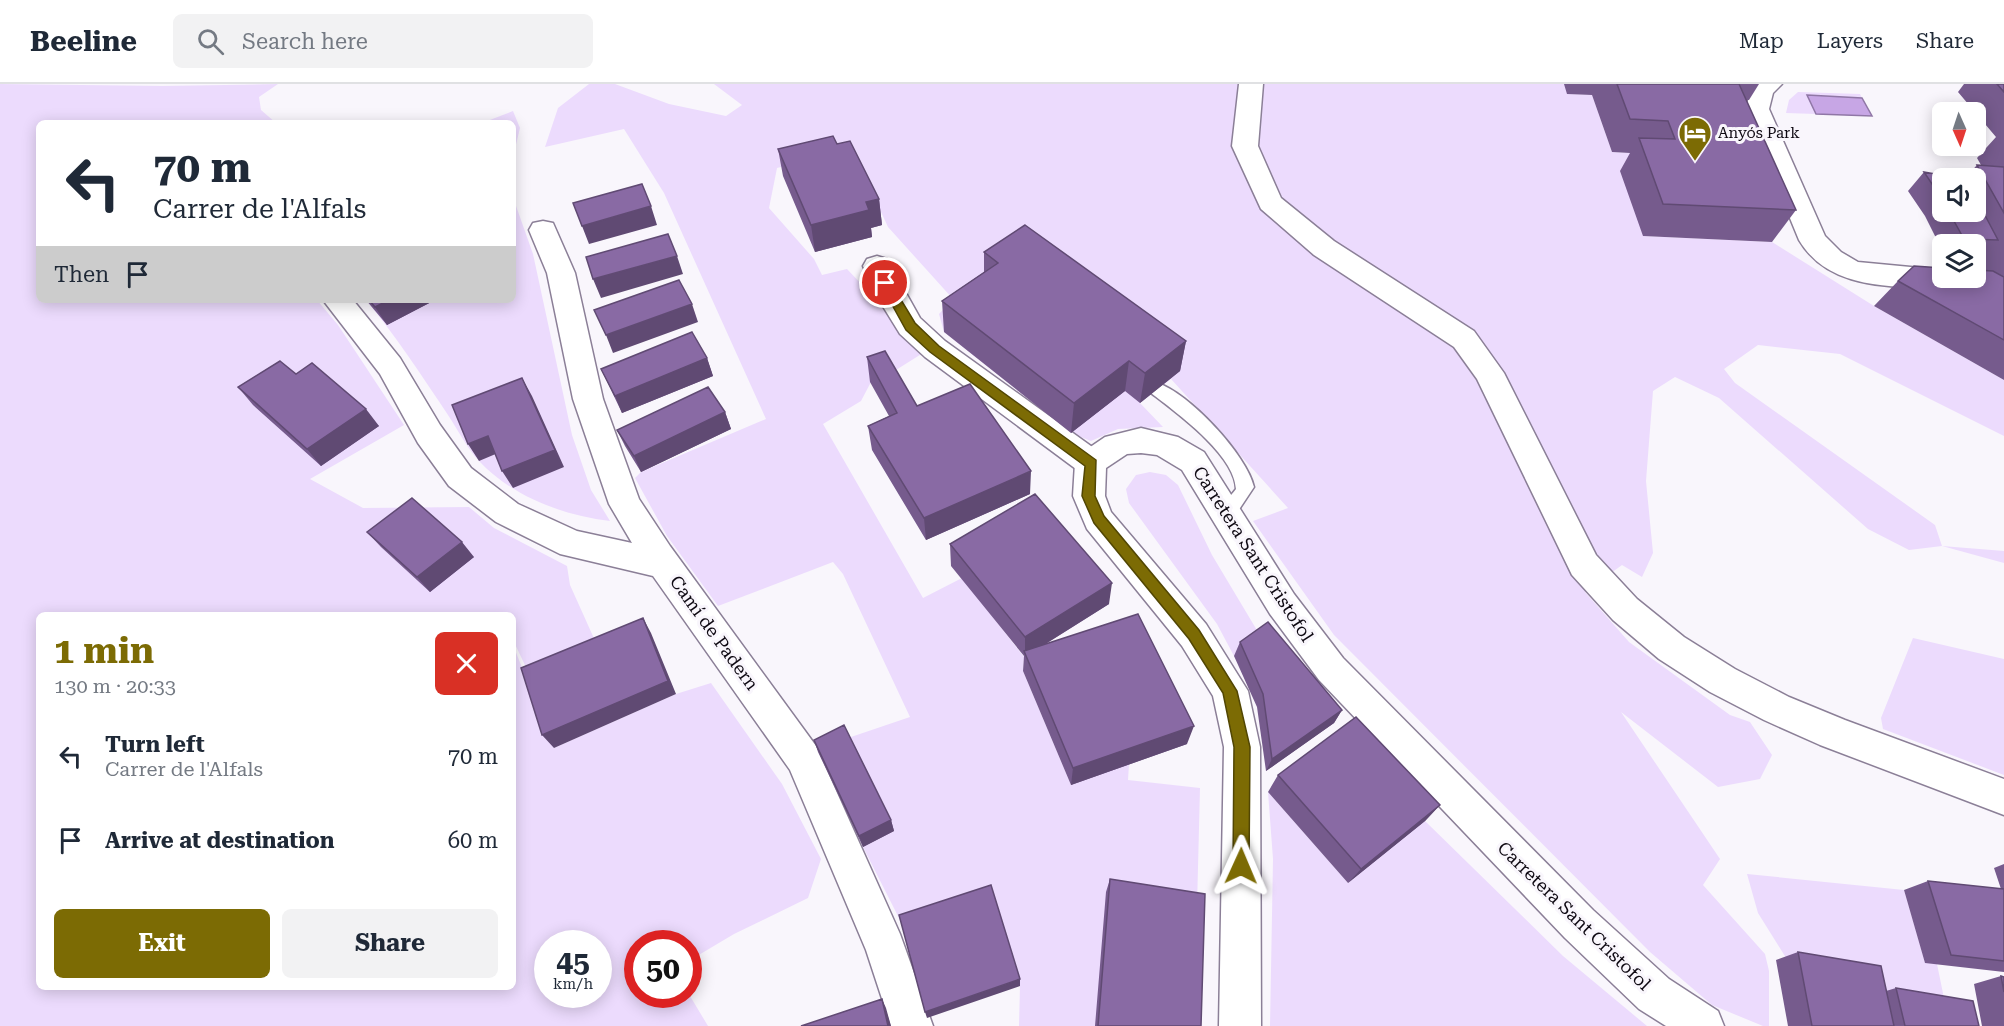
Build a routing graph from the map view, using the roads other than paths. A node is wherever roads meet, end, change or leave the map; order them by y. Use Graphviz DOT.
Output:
graph roads {
  1 [pos="1251,84"];
  2 [pos="1770,84"];
  3 [pos="543,230"];
  4 [pos="877,266"];
  5 [pos="1932,279"];
  6 [pos="339,303"];
  7 [pos="1157,389"];
  8 [pos="1091,463"];
  9 [pos="1229,520"];
  10 [pos="664,564"];
  11 [pos="2004,796"];
  12 [pos="912,1026"];
  13 [pos="1240,1026"];
  14 [pos="1702,1026"];
  1 -- 11 [label="main road"];
  2 -- 5 [label="main road"];
  3 -- 10 [label="main road, Camí de Padern"];
  4 -- 8 [label="main road"];
  6 -- 10 [label="main road"];
  7 -- 9 [label="lane"];
  8 -- 9 [label="main road, Carretera Sant Cristofol"];
  8 -- 13 [label="main road"];
  9 -- 14 [label="main road, Carretera Sant Cristofol"];
  10 -- 12 [label="main road, Camí de Padern"];
}
